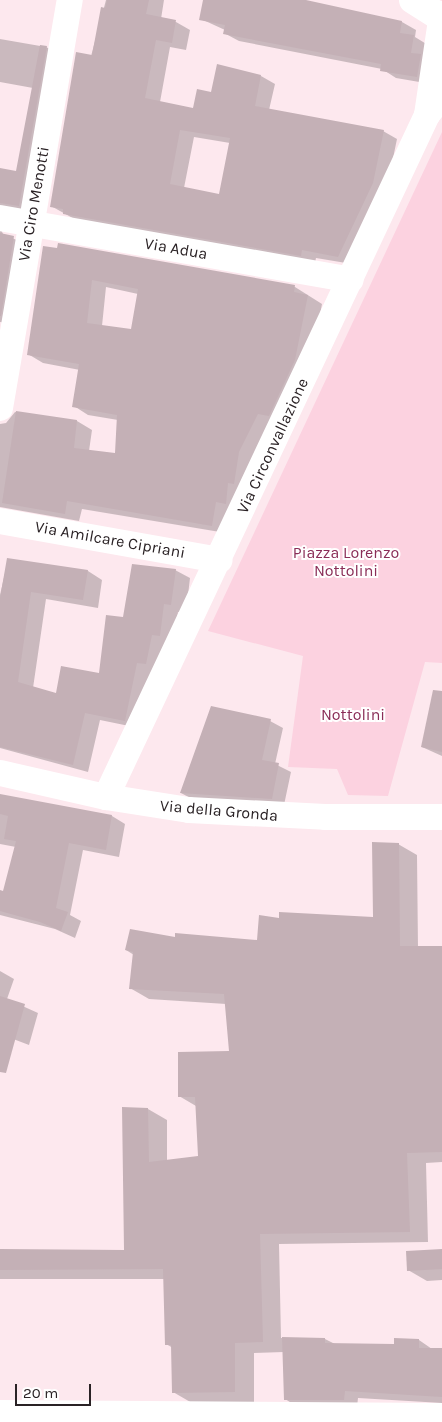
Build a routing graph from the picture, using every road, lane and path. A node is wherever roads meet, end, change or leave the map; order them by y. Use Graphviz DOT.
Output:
graph roads {
  1 [pos="70,0"];
  2 [pos="413,0"];
  3 [pos="442,16"];
  4 [pos="435,106"];
  5 [pos="0,218"];
  6 [pos="30,224"];
  7 [pos="351,280"];
  8 [pos="0,408"];
  9 [pos="0,521"];
  10 [pos="220,560"];
  11 [pos="0,773"];
  12 [pos="106,797"];
  13 [pos="442,817"];
  14 [pos="0,1413"];
  15 [pos="442,1416"];
  1 -- 6 [label="street, Via Ciro Menotti"];
  2 -- 3 [label="main road"];
  3 -- 4 [label="street, Via Circonvallazione"];
  4 -- 7 [label="street, Via Circonvallazione"];
  5 -- 6 [label="street, Via Adua"];
  6 -- 7 [label="street, Via Adua"];
  6 -- 8 [label="street, Via Ciro Menotti"];
  7 -- 10 [label="street, Via Circonvallazione"];
  9 -- 10 [label="street, Via Amilcare Cipriani"];
  10 -- 12 [label="street, Via Circonvallazione"];
  11 -- 12 [label="street, Via della Gronda"];
  12 -- 13 [label="street, Via della Gronda"];
  14 -- 15 [label="street"];
}
